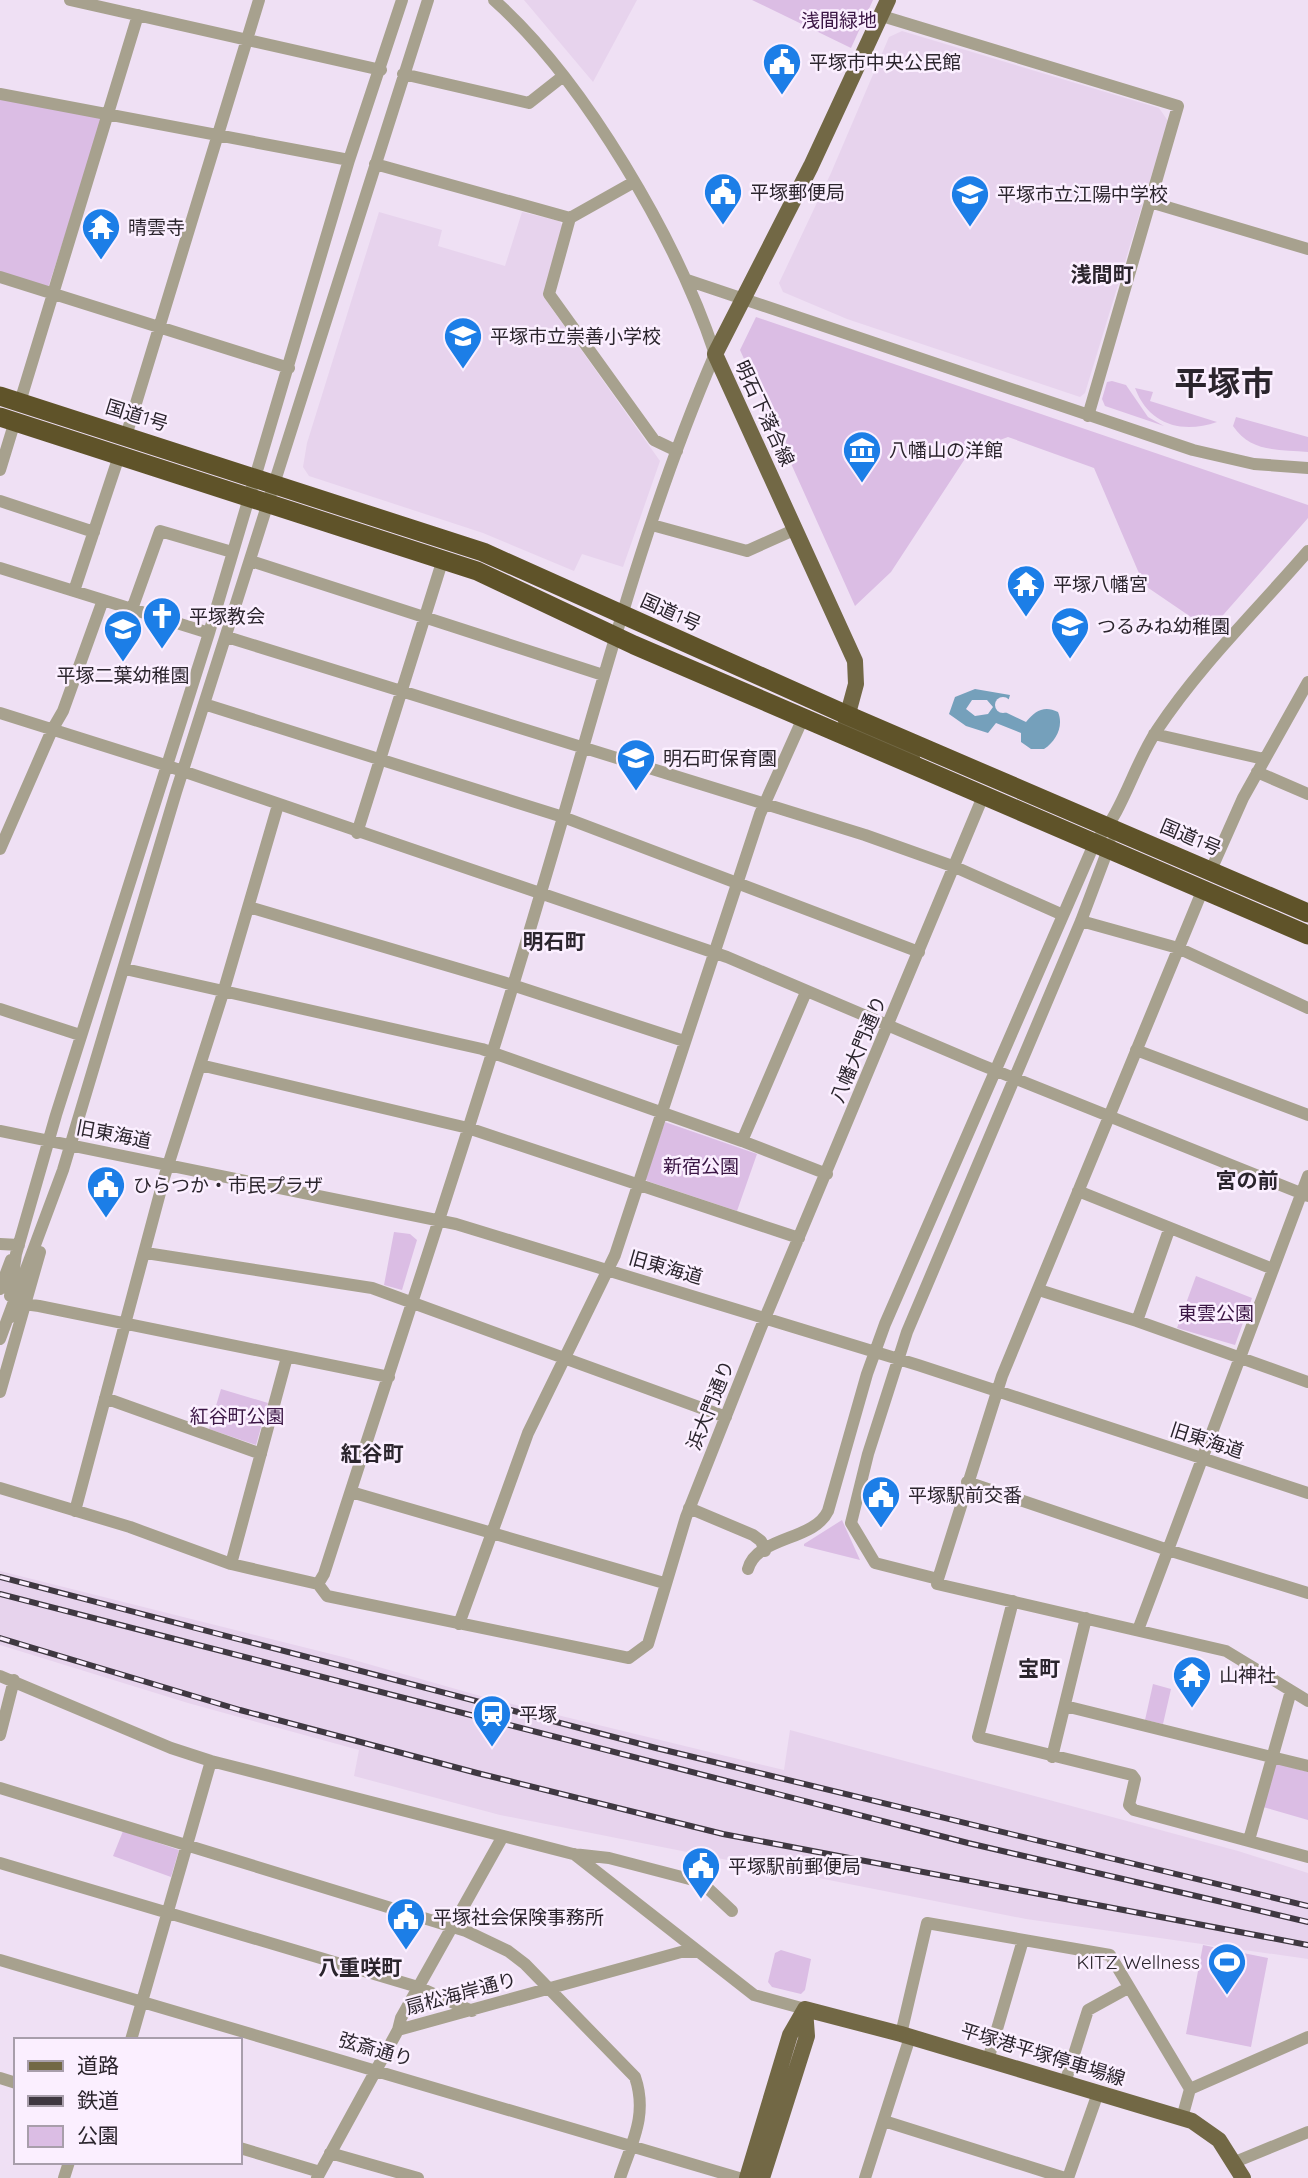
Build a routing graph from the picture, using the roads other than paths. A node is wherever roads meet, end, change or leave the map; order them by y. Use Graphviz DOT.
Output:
graph roads {
  1 [pos="70,0"];
  2 [pos="259,0"];
  3 [pos="402,0"];
  4 [pos="428,0"];
  5 [pos="494,0"];
  6 [pos="888,0"];
  7 [pos="138,15"];
  8 [pos="882,16"];
  9 [pos="246,39"];
  10 [pos="381,70"];
  11 [pos="403,74"];
  12 [pos="562,77"];
  13 [pos="0,94"];
  14 [pos="108,114"];
  15 [pos="218,134"];
  16 [pos="349,160"];
  17 [pos="375,164"];
  18 [pos="634,181"];
  19 [pos="1150,202"];
  20 [pos="570,218"];
  21 [pos="1308,249"];
  22 [pos="0,277"];
  23 [pos="687,280"];
  24 [pos="53,294"];
  25 [pos="745,298"];
  26 [pos="159,327"];
  27 [pos="715,354"];
  28 [pos="289,368"];
  29 [pos="0,396"];
  30 [pos="12,413"];
  31 [pos="1088,416"];
  32 [pos="126,436"];
  33 [pos="677,451"];
  34 [pos="120,456"];
  35 [pos="1308,468"];
  36 [pos="0,470"];
  37 [pos="251,487"];
  38 [pos="272,494"];
  39 [pos="0,501"];
  40 [pos="652,525"];
  41 [pos="796,529"];
  42 [pos="94,532"];
  43 [pos="1308,551"];
  44 [pos="232,552"];
  45 [pos="443,559"];
  46 [pos="251,561"];
  47 [pos="0,568"];
  48 [pos="74,591"];
  49 [pos="103,600"];
  50 [pos="132,609"];
  51 [pos="621,614"];
  52 [pos="425,615"];
  53 [pos="209,633"];
  54 [pos="227,637"];
  55 [pos="614,637"];
  56 [pos="603,676"];
  57 [pos="759,676"];
  58 [pos="1308,682"];
  59 [pos="402,692"];
  60 [pos="204,704"];
  61 [pos="1302,706"];
  62 [pos="0,713"];
  63 [pos="847,715"];
  64 [pos="803,718"];
  65 [pos="52,730"];
  66 [pos="1154,734"];
  67 [pos="582,749"];
  68 [pos="381,759"];
  69 [pos="1264,759"];
  70 [pos="165,765"];
  71 [pos="182,771"];
  72 [pos="933,772"];
  73 [pos="1257,772"];
  74 [pos="984,794"];
  75 [pos="1308,794"];
  76 [pos="1119,804"];
  77 [pos="278,805"];
  78 [pos="764,806"];
  79 [pos="1082,815"];
  80 [pos="563,817"];
  81 [pos="1109,827"];
  82 [pos="357,833"];
  83 [pos="1102,845"];
  84 [pos="0,849"];
  85 [pos="955,867"];
  86 [pos="1211,870"];
  87 [pos="736,883"];
  88 [pos="1203,889"];
  89 [pos="541,896"];
  90 [pos="249,907"];
  91 [pos="1308,913"];
  92 [pos="1063,915"];
  93 [pos="1080,921"];
  94 [pos="1308,936"];
  95 [pos="1178,948"];
  96 [pos="919,952"];
  97 [pos="714,953"];
  98 [pos="124,969"];
  99 [pos="513,985"];
  100 [pos="806,992"];
  101 [pos="223,993"];
  102 [pos="1308,1008"];
  103 [pos="0,1009"];
  104 [pos="888,1026"];
  105 [pos="80,1035"];
  106 [pos="684,1041"];
  107 [pos="1136,1050"];
  108 [pos="492,1052"];
  109 [pos="200,1065"];
  110 [pos="995,1070"];
  111 [pos="1013,1078"];
  112 [pos="662,1112"];
  113 [pos="1308,1115"];
  114 [pos="1108,1117"];
  115 [pos="468,1128"];
  116 [pos="0,1131"];
  117 [pos="49,1141"];
  118 [pos="742,1141"];
  119 [pos="70,1146"];
  120 [pos="169,1164"];
  121 [pos="827,1174"];
  122 [pos="1308,1176"];
  123 [pos="638,1184"];
  124 [pos="1078,1191"];
  125 [pos="1305,1194"];
  126 [pos="54,1198"];
  127 [pos="442,1220"];
  128 [pos="1169,1230"];
  129 [pos="799,1238"];
  130 [pos="0,1244"];
  131 [pos="18,1250"];
  132 [pos="146,1253"];
  133 [pos="1273,1269"];
  134 [pos="607,1270"];
  135 [pos="0,1289"];
  136 [pos="1039,1290"];
  137 [pos="413,1302"];
  138 [pos="27,1304"];
  139 [pos="766,1317"];
  140 [pos="6,1321"];
  141 [pos="1137,1321"];
  142 [pos="126,1323"];
  143 [pos="0,1339"];
  144 [pos="874,1352"];
  145 [pos="287,1357"];
  146 [pos="1241,1357"];
  147 [pos="562,1359"];
  148 [pos="897,1359"];
  149 [pos="388,1377"];
  150 [pos="1308,1382"];
  151 [pos="997,1391"];
  152 [pos="0,1392"];
  153 [pos="104,1398"];
  154 [pos="726,1417"];
  155 [pos="261,1454"];
  156 [pos="1203,1459"];
  157 [pos="967,1482"];
  158 [pos="0,1488"];
  159 [pos="351,1492"];
  160 [pos="1308,1493"];
  161 [pos="690,1508"];
  162 [pos="75,1511"];
  163 [pos="490,1534"];
  164 [pos="765,1550"];
  165 [pos="1168,1550"];
  166 [pos="230,1564"];
  167 [pos="748,1569"];
  168 [pos="938,1578"];
  169 [pos="664,1583"];
  170 [pos="318,1584"];
  171 [pos="1308,1593"];
  172 [pos="1013,1601"];
  173 [pos="1086,1618"];
  174 [pos="459,1624"];
  175 [pos="1138,1630"];
  176 [pos="0,1676"];
  177 [pos="14,1680"];
  178 [pos="1291,1691"];
  179 [pos="1308,1701"];
  180 [pos="1065,1706"];
  181 [pos="0,1735"];
  182 [pos="1272,1756"];
  183 [pos="1052,1757"];
  184 [pos="211,1761"];
  185 [pos="1308,1766"];
  186 [pos="0,1788"];
  187 [pos="503,1836"];
  188 [pos="1249,1840"];
  189 [pos="188,1846"];
  190 [pos="573,1854"];
  191 [pos="1308,1857"];
  192 [pos="0,1863"];
  193 [pos="732,1911"];
  194 [pos="169,1912"];
  195 [pos="451,1927"];
  196 [pos="1023,1940"];
  197 [pos="698,1952"];
  198 [pos="0,1960"];
  199 [pos="418,1987"];
  200 [pos="1128,1988"];
  201 [pos="551,1989"];
  202 [pos="142,2001"];
  203 [pos="805,2009"];
  204 [pos="472,2011"];
  205 [pos="398,2030"];
  206 [pos="905,2035"];
  207 [pos="1308,2037"];
  208 [pos="132,2038"];
  209 [pos="988,2060"];
  210 [pos="376,2069"];
  211 [pos="1065,2083"];
  212 [pos="1190,2089"];
  213 [pos="1098,2093"];
  214 [pos="1182,2118"];
  215 [pos="884,2120"];
  216 [pos="1308,2132"];
  217 [pos="631,2145"];
  218 [pos="242,2149"];
  219 [pos="330,2153"];
  220 [pos="1234,2162"];
  221 [pos="319,2175"];
  222 [pos="418,2178"];
  223 [pos="620,2178"];
  224 [pos="739,2178"];
  225 [pos="747,2178"];
  226 [pos="762,2178"];
  227 [pos="865,2178"];
  228 [pos="1066,2178"];
  229 [pos="1243,2178"];
  1 -- 7 [label="street"];
  2 -- 9 [label="street"];
  3 -- 10 [label="street"];
  4 -- 11 [label="street"];
  5 -- 12 [label="street"];
  6 -- 8 [label="main road, 明石下落合線"];
  7 -- 9 [label="street"];
  7 -- 14 [label="street"];
  8 -- 19 [label="street"];
  8 -- 25 [label="main road, 明石下落合線"];
  9 -- 10 [label="street"];
  9 -- 15 [label="street"];
  10 -- 16 [label="street"];
  11 -- 12 [label="street"];
  11 -- 17 [label="street"];
  12 -- 18 [label="street"];
  13 -- 14 [label="street"];
  14 -- 15 [label="street"];
  14 -- 24 [label="street"];
  15 -- 16 [label="street"];
  15 -- 26 [label="street"];
  16 -- 28 [label="street"];
  17 -- 20 [label="street"];
  17 -- 38 [label="street"];
  18 -- 20 [label="street"];
  18 -- 23 [label="street"];
  19 -- 21 [label="street"];
  19 -- 31 [label="street"];
  20 -- 33 [label="street"];
  22 -- 24 [label="street"];
  23 -- 25 [label="street"];
  23 -- 27 [label="street"];
  24 -- 26 [label="street"];
  24 -- 30 [label="street"];
  25 -- 27 [label="main road, 明石下落合線"];
  25 -- 31 [label="street"];
  26 -- 28 [label="street"];
  26 -- 32 [label="street"];
  27 -- 33 [label="street"];
  27 -- 41 [label="main road, 明石下落合線"];
  28 -- 37 [label="street"];
  29 -- 30 [label="highway, 国道1号"];
  30 -- 32 [label="highway, 国道1号"];
  30 -- 34 [label="highway, 国道1号"];
  30 -- 36 [label="street"];
  31 -- 35 [label="street"];
  32 -- 37 [label="highway, 国道1号"];
  33 -- 40 [label="street"];
  34 -- 37 [label="highway, 国道1号"];
  34 -- 42 [label="street"];
  37 -- 38 [label="highway, 国道1号"];
  37 -- 44 [label="street"];
  38 -- 45 [label="highway, 国道1号"];
  38 -- 46 [label="street"];
  38 -- 51 [label="highway, 国道1号"];
  39 -- 42 [label="street"];
  40 -- 41 [label="street"];
  40 -- 51 [label="street"];
  41 -- 63 [label="main road, 明石下落合線"];
  42 -- 48 [label="street"];
  43 -- 66 [label="street"];
  44 -- 50 [label="street"];
  44 -- 53 [label="street"];
  45 -- 52 [label="street"];
  45 -- 55 [label="highway, 国道1号"];
  46 -- 52 [label="street"];
  46 -- 54 [label="street"];
  47 -- 48 [label="street"];
  48 -- 49 [label="street"];
  49 -- 50 [label="street"];
  49 -- 65 [label="street"];
  50 -- 53 [label="street"];
  51 -- 55 [label="street"];
  51 -- 57 [label="highway, 国道1号"];
  52 -- 56 [label="street"];
  52 -- 59 [label="street"];
  53 -- 70 [label="street"];
  54 -- 59 [label="street"];
  54 -- 60 [label="street"];
  55 -- 56 [label="street"];
  55 -- 64 [label="highway, 国道1号"];
  56 -- 67 [label="street"];
  57 -- 63 [label="highway, 国道1号"];
  57 -- 64 [label="highway"];
  58 -- 61 [label="street"];
  59 -- 67 [label="street"];
  59 -- 68 [label="street"];
  60 -- 68 [label="street"];
  60 -- 71 [label="street"];
  61 -- 69 [label="street"];
  62 -- 65 [label="street"];
  63 -- 72 [label="main road"];
  63 -- 79 [label="highway, 国道1号"];
  64 -- 72 [label="highway, 国道1号"];
  64 -- 78 [label="street"];
  65 -- 70 [label="street"];
  65 -- 84 [label="street"];
  66 -- 69 [label="street"];
  66 -- 76 [label="street"];
  67 -- 78 [label="street"];
  67 -- 80 [label="street"];
  68 -- 80 [label="street"];
  68 -- 82 [label="street"];
  69 -- 73 [label="street"];
  70 -- 71 [label="street"];
  70 -- 105 [label="street"];
  71 -- 77 [label="street"];
  71 -- 98 [label="street"];
  72 -- 74 [label="highway, 国道1号"];
  73 -- 75 [label="street"];
  73 -- 86 [label="street"];
  74 -- 83 [label="highway, 国道1号"];
  74 -- 85 [label="street, 八幡大門通り"];
  76 -- 79 [label="street"];
  76 -- 81 [label="street"];
  77 -- 82 [label="street"];
  77 -- 90 [label="street"];
  78 -- 85 [label="street"];
  78 -- 87 [label="street"];
  79 -- 81 [label="highway, 国道1号"];
  80 -- 87 [label="street"];
  80 -- 89 [label="street"];
  81 -- 83 [label="street"];
  81 -- 86 [label="highway, 国道1号"];
  82 -- 89 [label="street"];
  83 -- 88 [label="highway, 国道1号"];
  83 -- 92 [label="street"];
  83 -- 93 [label="street"];
  85 -- 92 [label="street"];
  85 -- 96 [label="street, 八幡大門通り"];
  86 -- 91 [label="highway, 国道1号"];
  87 -- 96 [label="street"];
  87 -- 97 [label="street"];
  88 -- 94 [label="highway, 国道1号"];
  88 -- 95 [label="street"];
  89 -- 97 [label="street"];
  89 -- 99 [label="street"];
  90 -- 99 [label="street"];
  90 -- 101 [label="street"];
  92 -- 110 [label="street"];
  93 -- 95 [label="street"];
  93 -- 111 [label="street"];
  95 -- 102 [label="street"];
  95 -- 107 [label="street"];
  96 -- 104 [label="street, 八幡大門通り"];
  97 -- 100 [label="street"];
  97 -- 106 [label="street"];
  98 -- 101 [label="street"];
  98 -- 119 [label="street"];
  99 -- 106 [label="street"];
  99 -- 108 [label="street"];
  100 -- 104 [label="street"];
  100 -- 118 [label="street"];
  101 -- 108 [label="street"];
  101 -- 109 [label="street"];
  103 -- 105 [label="street"];
  104 -- 110 [label="street"];
  104 -- 121 [label="street, 八幡大門通り"];
  105 -- 117 [label="street"];
  106 -- 112 [label="street"];
  107 -- 113 [label="street"];
  107 -- 114 [label="street"];
  108 -- 112 [label="street"];
  108 -- 115 [label="street"];
  109 -- 115 [label="street"];
  109 -- 120 [label="street"];
  110 -- 111 [label="street"];
  110 -- 144 [label="street"];
  111 -- 114 [label="street"];
  111 -- 148 [label="street"];
  112 -- 118 [label="street"];
  112 -- 123 [label="street"];
  114 -- 124 [label="street"];
  114 -- 125 [label="street"];
  115 -- 123 [label="street"];
  115 -- 127 [label="street"];
  116 -- 117 [label="street, 旧東海道"];
  117 -- 119 [label="street, 旧東海道"];
  117 -- 131 [label="street"];
  118 -- 121 [label="street"];
  119 -- 120 [label="street, 旧東海道"];
  119 -- 126 [label="street"];
  120 -- 127 [label="street, 旧東海道"];
  120 -- 132 [label="street"];
  121 -- 129 [label="street, 八幡大門通り"];
  122 -- 125 [label="street"];
  123 -- 129 [label="street"];
  123 -- 134 [label="street"];
  124 -- 128 [label="street"];
  124 -- 136 [label="street"];
  125 -- 133 [label="street"];
  126 -- 138 [label="street"];
  126 -- 140 [label="street"];
  127 -- 134 [label="street, 旧東海道"];
  127 -- 137 [label="street"];
  128 -- 133 [label="street"];
  128 -- 141 [label="street"];
  129 -- 139 [label="street, 八幡大門通り"];
  130 -- 131 [label="street"];
  131 -- 135 [label="street"];
  131 -- 140 [label="street"];
  132 -- 137 [label="street"];
  132 -- 142 [label="street"];
  133 -- 146 [label="street"];
  134 -- 139 [label="street, 旧東海道"];
  134 -- 147 [label="street"];
  136 -- 141 [label="street"];
  136 -- 151 [label="street"];
  137 -- 147 [label="street"];
  137 -- 149 [label="street"];
  138 -- 140 [label="street"];
  138 -- 142 [label="street"];
  138 -- 152 [label="street"];
  139 -- 144 [label="street, 旧東海道"];
  139 -- 154 [label="street, 浜大門通り"];
  140 -- 143 [label="street"];
  141 -- 146 [label="street"];
  142 -- 145 [label="street"];
  142 -- 153 [label="street"];
  144 -- 148 [label="street, 旧東海道"];
  144 -- 164 [label="street"];
  145 -- 149 [label="street"];
  145 -- 155 [label="street"];
  146 -- 150 [label="street"];
  146 -- 156 [label="street"];
  147 -- 154 [label="street"];
  147 -- 163 [label="street"];
  148 -- 151 [label="street, 旧東海道"];
  148 -- 168 [label="street"];
  149 -- 159 [label="street"];
  151 -- 156 [label="street, 旧東海道"];
  151 -- 157 [label="street"];
  153 -- 155 [label="street"];
  153 -- 162 [label="street"];
  154 -- 161 [label="street, 浜大門通り"];
  155 -- 166 [label="street"];
  156 -- 160 [label="street, 旧東海道"];
  156 -- 165 [label="street"];
  157 -- 165 [label="street"];
  157 -- 168 [label="street"];
  158 -- 162 [label="street, 浜大門通り"];
  159 -- 163 [label="street"];
  159 -- 170 [label="street"];
  161 -- 164 [label="street"];
  161 -- 169 [label="street, 浜大門通り"];
  162 -- 166 [label="street, 浜大門通り"];
  163 -- 169 [label="street"];
  163 -- 174 [label="street"];
  164 -- 167 [label="street"];
  165 -- 171 [label="street"];
  165 -- 175 [label="street"];
  166 -- 170 [label="street, 浜大門通り"];
  168 -- 172 [label="street"];
  169 -- 174 [label="street, 浜大門通り"];
  170 -- 174 [label="street, 浜大門通り"];
  172 -- 173 [label="street"];
  172 -- 183 [label="street"];
  173 -- 175 [label="street"];
  173 -- 180 [label="street"];
  175 -- 178 [label="street"];
  176 -- 177 [label="street"];
  177 -- 181 [label="street"];
  177 -- 184 [label="street"];
  178 -- 179 [label="street"];
  178 -- 182 [label="street"];
  180 -- 182 [label="street"];
  180 -- 183 [label="street"];
  182 -- 185 [label="street"];
  182 -- 188 [label="street"];
  183 -- 188 [label="street"];
  184 -- 187 [label="street"];
  184 -- 189 [label="street"];
  186 -- 189 [label="street"];
  187 -- 190 [label="street"];
  187 -- 195 [label="street"];
  188 -- 191 [label="street"];
  189 -- 194 [label="street"];
  189 -- 195 [label="street"];
  190 -- 193 [label="street"];
  190 -- 197 [label="street"];
  192 -- 194 [label="street"];
  194 -- 199 [label="street"];
  194 -- 202 [label="street"];
  195 -- 199 [label="street"];
  195 -- 201 [label="street"];
  196 -- 200 [label="street"];
  196 -- 206 [label="street"];
  196 -- 209 [label="street"];
  197 -- 201 [label="street, 扇松海岸通り"];
  197 -- 203 [label="street"];
  198 -- 202 [label="street, 弦斎通り"];
  199 -- 204 [label="street"];
  199 -- 205 [label="street"];
  200 -- 211 [label="street"];
  200 -- 212 [label="street"];
  201 -- 204 [label="street, 扇松海岸通り"];
  201 -- 217 [label="street"];
  202 -- 208 [label="street"];
  202 -- 210 [label="street, 弦斎通り"];
  203 -- 206 [label="main road, 平塚港平塚停車場線"];
  203 -- 225 [label="main road"];
  203 -- 226 [label="main road"];
  204 -- 205 [label="street, 扇松海岸通り"];
  205 -- 210 [label="street, 扇松海岸通り"];
  206 -- 209 [label="main road, 平塚港平塚停車場線"];
  206 -- 215 [label="street"];
  207 -- 212 [label="street"];
  209 -- 211 [label="main road, 平塚港平塚停車場線"];
  210 -- 217 [label="street, 弦斎通り"];
  210 -- 219 [label="street, 扇松海岸通り"];
  211 -- 213 [label="main road, 平塚港平塚停車場線"];
  212 -- 214 [label="street"];
  213 -- 214 [label="main road, 平塚港平塚停車場線"];
  213 -- 228 [label="street"];
  214 -- 220 [label="main road, 平塚港平塚停車場線"];
  215 -- 227 [label="street"];
  215 -- 228 [label="street"];
  216 -- 220 [label="street"];
  217 -- 223 [label="street"];
  217 -- 224 [label="street, 弦斎通り"];
  218 -- 221 [label="street"];
  219 -- 221 [label="street, 扇松海岸通り"];
  219 -- 222 [label="street"];
  220 -- 229 [label="main road, 平塚港平塚停車場線"];
}
